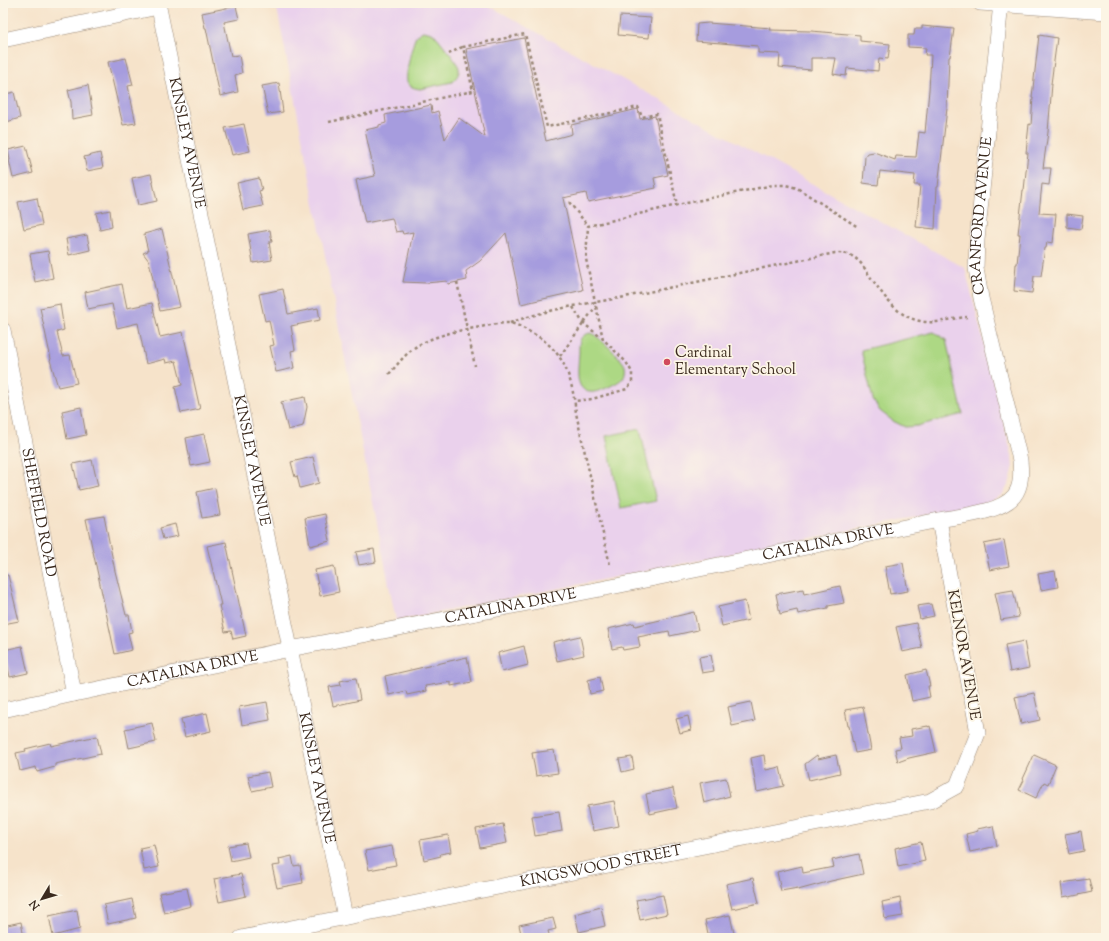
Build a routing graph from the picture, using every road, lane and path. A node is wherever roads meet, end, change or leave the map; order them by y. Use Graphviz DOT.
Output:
graph roads {
  1 [pos="980,3"];
  2 [pos="1001,4"];
  3 [pos="158,5"];
  4 [pos="1106,12"];
  5 [pos="3,40"];
  6 [pos="463,47"];
  7 [pos="450,54"];
  8 [pos="329,122"];
  9 [pos="569,202"];
  10 [pos="677,206"];
  11 [pos="588,226"];
  12 [pos="858,227"];
  13 [pos="457,282"];
  14 [pos="595,302"];
  15 [pos="596,306"];
  16 [pos="573,307"];
  17 [pos="966,317"];
  18 [pos="584,322"];
  19 [pos="510,323"];
  20 [pos="467,329"];
  21 [pos="3,330"];
  22 [pos="604,339"];
  23 [pos="560,356"];
  24 [pos="475,366"];
  25 [pos="389,374"];
  26 [pos="575,400"];
  27 [pos="1014,496"];
  28 [pos="939,520"];
  29 [pos="610,565"];
  30 [pos="290,649"];
  31 [pos="74,694"];
  32 [pos="3,710"];
  33 [pos="957,786"];
  34 [pos="345,917"];
  35 [pos="241,938"];
  1 -- 2 [label="street"];
  2 -- 4 [label="street"];
  2 -- 27 [label="street, CRANFORD AVENUE"];
  3 -- 5 [label="street"];
  3 -- 30 [label="street, KINSLEY AVENUE"];
  6 -- 7 [label="path"];
  6 -- 8 [label="path"];
  6 -- 10 [label="path"];
  9 -- 11 [label="path"];
  10 -- 11 [label="path"];
  10 -- 12 [label="path"];
  11 -- 14 [label="path"];
  13 -- 20 [label="path"];
  14 -- 15 [label="path"];
  14 -- 16 [label="path"];
  14 -- 17 [label="path"];
  15 -- 18 [label="path"];
  15 -- 22 [label="path"];
  16 -- 18 [label="path"];
  16 -- 19 [label="path"];
  18 -- 22 [label="path"];
  18 -- 23 [label="path"];
  19 -- 20 [label="path"];
  19 -- 23 [label="path"];
  20 -- 24 [label="path"];
  20 -- 25 [label="path"];
  21 -- 31 [label="street, SHEFFIELD ROAD"];
  22 -- 26 [label="path"];
  23 -- 26 [label="path"];
  26 -- 29 [label="path"];
  27 -- 28 [label="street, CATALINA DRIVE"];
  28 -- 30 [label="street, CATALINA DRIVE"];
  28 -- 33 [label="street, KELNOR AVENUE"];
  30 -- 31 [label="street, CATALINA DRIVE"];
  30 -- 34 [label="street, KINSLEY AVENUE"];
  31 -- 32 [label="street, CATALINA DRIVE"];
  33 -- 34 [label="street, KINGSWOOD STREET"];
  34 -- 35 [label="street, KINGSWOOD STREET"];
}
